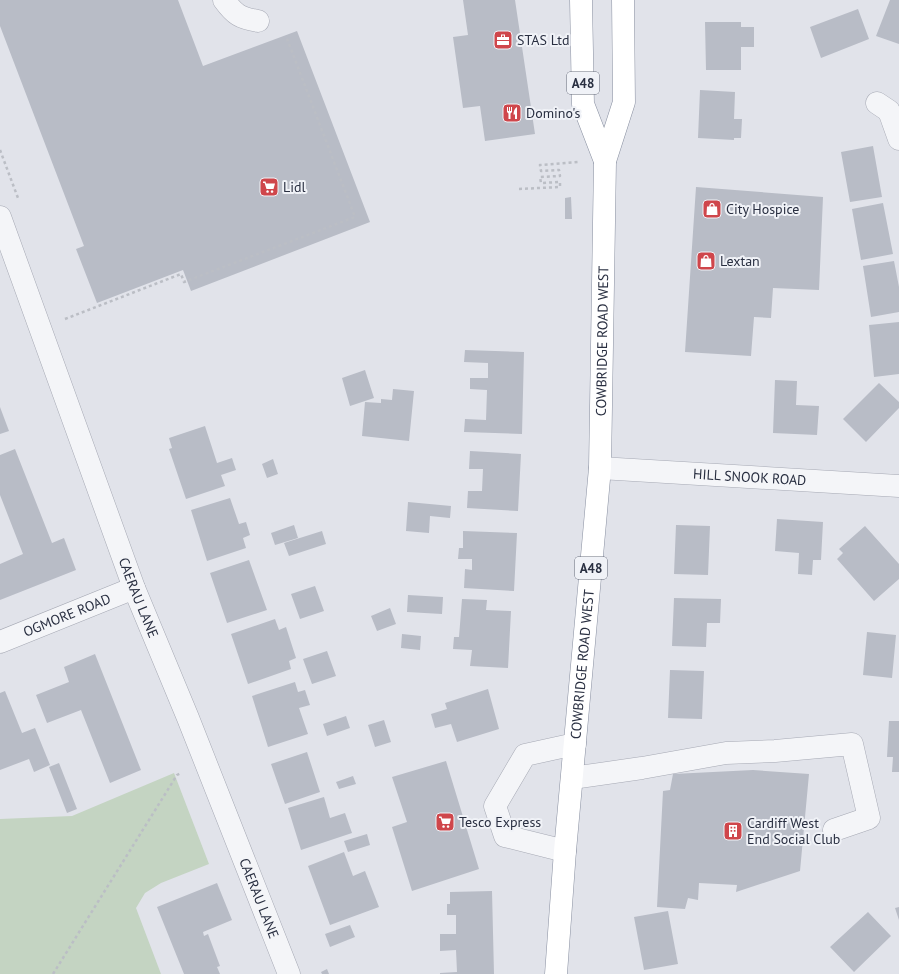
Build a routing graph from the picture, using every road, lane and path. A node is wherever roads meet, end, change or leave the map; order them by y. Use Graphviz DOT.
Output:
graph roads {
  1 [pos="224,0"];
  2 [pos="581,0"];
  3 [pos="623,0"];
  4 [pos="258,21"];
  5 [pos="286,36"];
  6 [pos="877,103"];
  7 [pos="899,138"];
  8 [pos="0,150"];
  9 [pos="605,161"];
  10 [pos="519,189"];
  11 [pos="20,201"];
  12 [pos="0,218"];
  13 [pos="65,319"];
  14 [pos="600,468"];
  15 [pos="899,486"];
  16 [pos="134,588"];
  17 [pos="0,642"];
  18 [pos="575,744"];
  19 [pos="206,765"];
  20 [pos="572,778"];
  21 [pos="834,830"];
  22 [pos="565,851"];
  23 [pos="53,974"];
  24 [pos="289,974"];
  25 [pos="556,974"];
  1 -- 4 [label="street"];
  2 -- 9 [label="highway, COWBRIDGE ROAD WEST / A48"];
  3 -- 9 [label="highway, COWBRIDGE ROAD WEST / A48"];
  5 -- 13 [label="path"];
  6 -- 7 [label="street"];
  8 -- 11 [label="path"];
  9 -- 10 [label="path"];
  9 -- 14 [label="highway, COWBRIDGE ROAD WEST / A48"];
  12 -- 16 [label="street, CAERAU LANE"];
  14 -- 15 [label="street, HILL SNOOK ROAD"];
  14 -- 18 [label="highway, COWBRIDGE ROAD WEST / A48"];
  16 -- 17 [label="street, OGMORE ROAD"];
  16 -- 19 [label="street, CAERAU LANE"];
  18 -- 20 [label="highway, COWBRIDGE ROAD WEST / A48"];
  18 -- 22 [label="street"];
  19 -- 23 [label="path"];
  19 -- 24 [label="street, CAERAU LANE"];
  20 -- 21 [label="street"];
  20 -- 22 [label="highway, COWBRIDGE ROAD WEST / A48"];
  22 -- 25 [label="highway, COWBRIDGE ROAD WEST / A48"];
}
